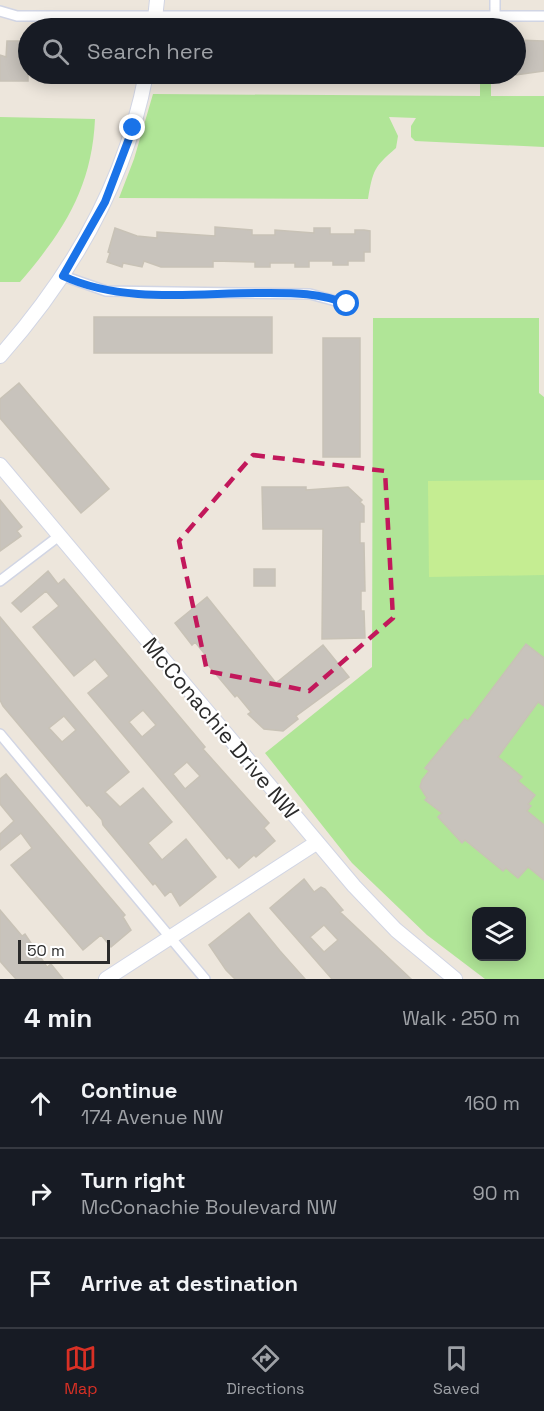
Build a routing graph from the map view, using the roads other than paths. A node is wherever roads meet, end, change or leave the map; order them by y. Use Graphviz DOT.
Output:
graph roads {
  1 [pos="157,0"];
  2 [pos="495,0"];
  3 [pos="0,11"];
  4 [pos="495,15"];
  5 [pos="544,16"];
  6 [pos="72,18"];
  7 [pos="155,18"];
  8 [pos="325,18"];
  9 [pos="144,84"];
  10 [pos="63,276"];
  11 [pos="347,304"];
  12 [pos="0,356"];
  13 [pos="0,465"];
  14 [pos="59,536"];
  15 [pos="0,581"];
  16 [pos="0,734"];
  17 [pos="316,843"];
  18 [pos="170,937"];
  19 [pos="106,979"];
  20 [pos="205,979"];
  21 [pos="455,979"];
  1 -- 7 [label="street"];
  2 -- 4 [label="street"];
  3 -- 6 [label="street"];
  4 -- 5 [label="street"];
  4 -- 8 [label="street"];
  9 -- 10 [label="street"];
  10 -- 11 [label="street"];
  10 -- 12 [label="street"];
  13 -- 14 [label="street, McConachie Drive NW"];
  14 -- 15 [label="street"];
  14 -- 17 [label="street, McConachie Drive NW"];
  16 -- 18 [label="street"];
  17 -- 18 [label="street"];
  17 -- 21 [label="street, McConachie Drive NW"];
  18 -- 19 [label="street"];
  18 -- 20 [label="street"];
}
